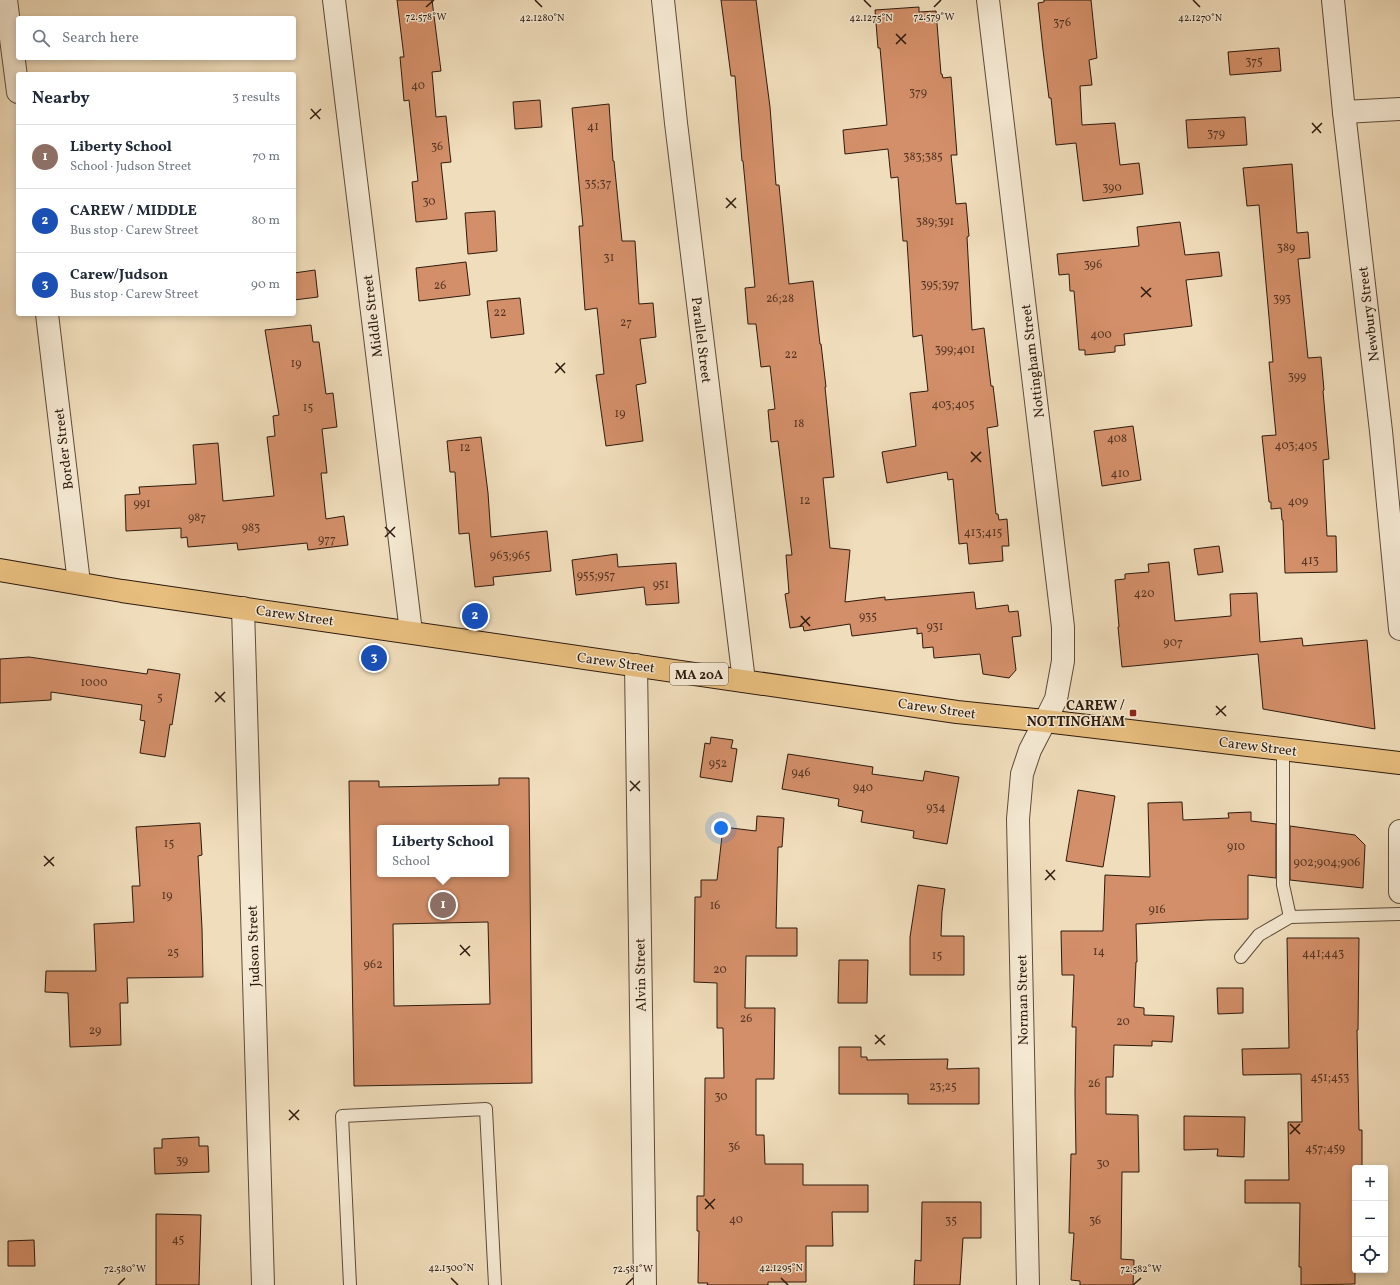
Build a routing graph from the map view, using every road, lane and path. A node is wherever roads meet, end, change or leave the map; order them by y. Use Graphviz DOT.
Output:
graph roads {
  1 [pos="6,0"];
  2 [pos="334,0"];
  3 [pos="663,0"];
  4 [pos="988,0"];
  5 [pos="1333,0"];
  6 [pos="16,77"];
  7 [pos="1400,109"];
  8 [pos="1344,112"];
  9 [pos="47,316"];
  10 [pos="1391,431"];
  11 [pos="0,570"];
  12 [pos="79,583"];
  13 [pos="243,608"];
  14 [pos="1400,629"];
  15 [pos="411,632"];
  16 [pos="636,665"];
  17 [pos="744,681"];
  18 [pos="1045,721"];
  19 [pos="1283,749"];
  20 [pos="1400,764"];
  21 [pos="1400,831"];
  22 [pos="1400,892"];
  23 [pos="1400,914"];
  24 [pos="1290,918"];
  25 [pos="1241,958"];
  26 [pos="263,1285"];
  27 [pos="350,1285"];
  28 [pos="495,1285"];
  29 [pos="645,1285"];
  30 [pos="1028,1285"];
  1 -- 6 [label="street"];
  2 -- 15 [label="street, Middle Street"];
  3 -- 17 [label="street, Parallel Street"];
  4 -- 18 [label="street, Nottingham Street"];
  5 -- 8 [label="street, Newbury Street"];
  7 -- 8 [label="street"];
  8 -- 10 [label="street, Newbury Street"];
  9 -- 12 [label="street, Border Street"];
  10 -- 14 [label="street, Newbury Street"];
  11 -- 12 [label="main road, Carew Street / MA 20A"];
  12 -- 13 [label="main road, Carew Street / MA 20A"];
  13 -- 15 [label="main road, Carew Street / MA 20A"];
  13 -- 26 [label="street, Judson Street"];
  15 -- 16 [label="main road, Carew Street / MA 20A"];
  16 -- 17 [label="main road, Carew Street / MA 20A"];
  16 -- 29 [label="street, Alvin Street"];
  17 -- 18 [label="main road, Carew Street / MA 20A"];
  18 -- 19 [label="main road, Carew Street / MA 20A"];
  18 -- 30 [label="street, Norman Street"];
  19 -- 20 [label="main road, Carew Street / MA 20A"];
  19 -- 24 [label="lane"];
  21 -- 22 [label="street"];
  23 -- 24 [label="lane"];
  24 -- 25 [label="lane"];
  27 -- 28 [label="lane"];
}
